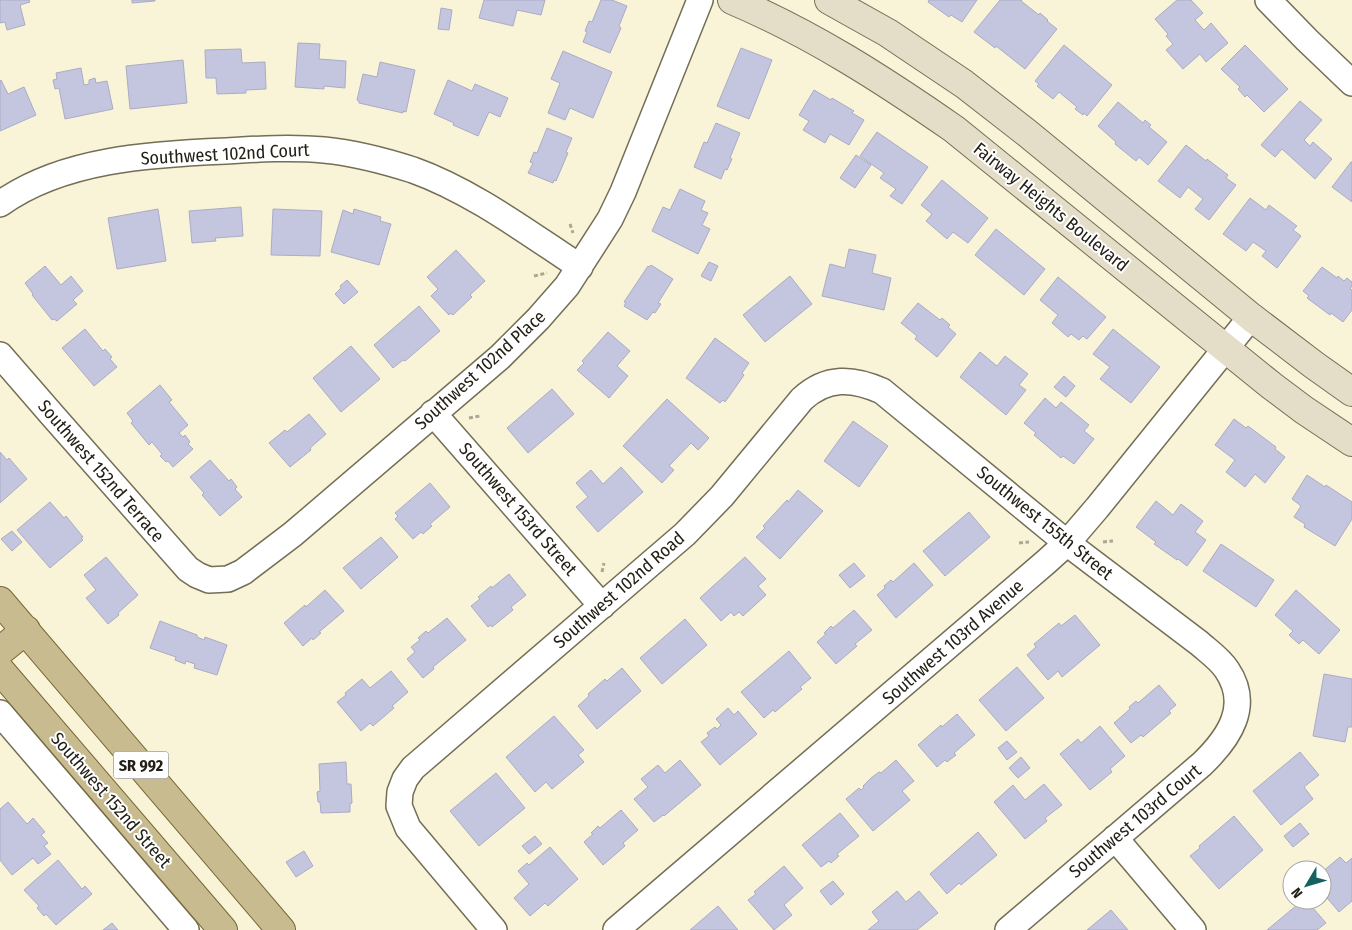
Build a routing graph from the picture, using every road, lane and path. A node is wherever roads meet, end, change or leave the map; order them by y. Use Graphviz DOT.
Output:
graph roads {
  1 [pos="700,0"];
  2 [pos="732,0"];
  3 [pos="829,0"];
  4 [pos="1268,0"];
  5 [pos="1351,80"];
  6 [pos="0,204"];
  7 [pos="570,224"];
  8 [pos="573,233"];
  9 [pos="580,267"];
  10 [pos="547,273"];
  11 [pos="534,276"];
  12 [pos="1251,317"];
  13 [pos="1225,349"];
  14 [pos="0,355"];
  15 [pos="832,383"];
  16 [pos="1352,392"];
  17 [pos="433,413"];
  18 [pos="480,416"];
  19 [pos="468,418"];
  20 [pos="1352,442"];
  21 [pos="1030,541"];
  22 [pos="1019,543"];
  23 [pos="1067,543"];
  24 [pos="209,580"];
  25 [pos="0,601"];
  26 [pos="602,606"];
  27 [pos="26,630"];
  28 [pos="0,651"];
  29 [pos="0,670"];
  30 [pos="1237,696"];
  31 [pos="0,713"];
  32 [pos="1115,838"];
  33 [pos="186,930"];
  34 [pos="223,930"];
  35 [pos="281,930"];
  36 [pos="494,930"];
  37 [pos="616,930"];
  38 [pos="1008,930"];
  39 [pos="1193,930"];
  1 -- 9 [label="street, Southwest 102nd Place"];
  2 -- 13 [label="street, Fairway Heights Boulevard"];
  3 -- 12 [label="street"];
  4 -- 5 [label="street"];
  6 -- 9 [label="street, Southwest 102nd Court"];
  7 -- 8 [label="path"];
  9 -- 17 [label="street, Southwest 102nd Place"];
  10 -- 11 [label="path"];
  12 -- 13 [label="street, Southwest 103rd Avenue"];
  12 -- 16 [label="street"];
  13 -- 20 [label="street, Fairway Heights Boulevard"];
  13 -- 23 [label="street, Southwest 103rd Avenue"];
  14 -- 24 [label="street, Southwest 152nd Terrace"];
  15 -- 23 [label="street, Southwest 155th Street"];
  15 -- 26 [label="street, Southwest 102nd Road"];
  17 -- 24 [label="street, Southwest 102nd Place"];
  17 -- 26 [label="street, Southwest 153rd Street"];
  18 -- 19 [label="path"];
  21 -- 22 [label="path"];
  23 -- 30 [label="street, Southwest 155th Street"];
  23 -- 37 [label="street, Southwest 103rd Avenue"];
  25 -- 27 [label="main road, SR 992"];
  26 -- 36 [label="street, Southwest 102nd Road"];
  27 -- 28 [label="main road"];
  27 -- 35 [label="main road, SR 992"];
  29 -- 34 [label="main road, Southwest 152nd Street / SR 992"];
  30 -- 32 [label="street, Southwest 103rd Court"];
  31 -- 33 [label="street"];
  32 -- 38 [label="street, Southwest 103rd Court"];
  32 -- 39 [label="street"];
}
